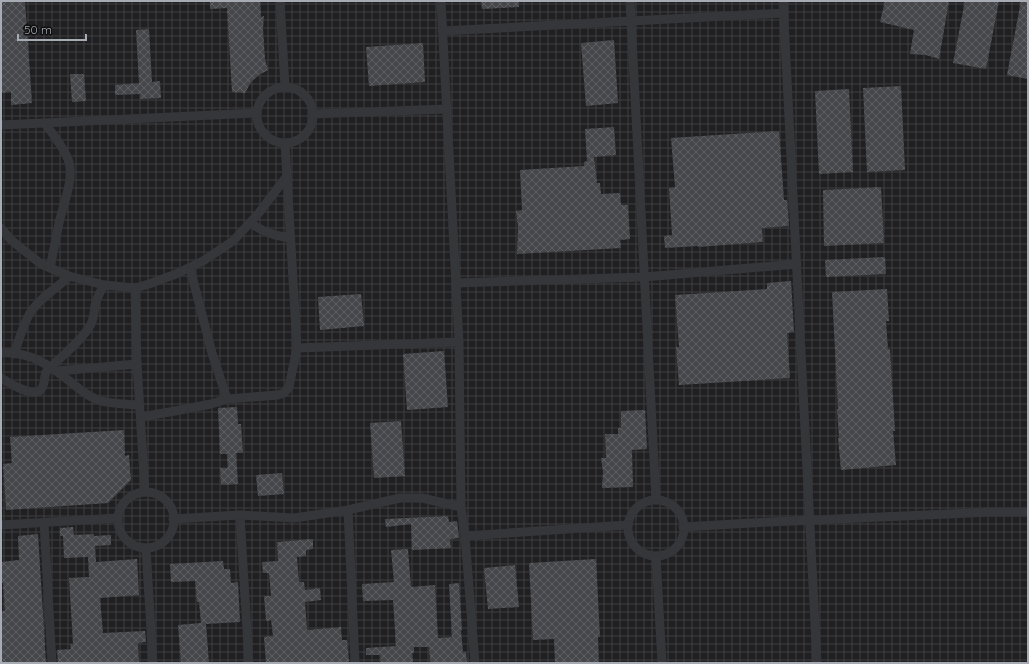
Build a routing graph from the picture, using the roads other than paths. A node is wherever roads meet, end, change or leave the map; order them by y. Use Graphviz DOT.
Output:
graph roads {
  1 [pos="280,1"];
  2 [pos="441,1"];
  3 [pos="630,1"];
  4 [pos="783,1"];
  5 [pos="784,13"];
  6 [pos="631,20"];
  7 [pos="442,30"];
  8 [pos="285,87"];
  9 [pos="447,108"];
  10 [pos="257,113"];
  11 [pos="312,114"];
  12 [pos="45,123"];
  13 [pos="1,125"];
  14 [pos="285,143"];
  15 [pos="286,176"];
  16 [pos="250,223"];
  17 [pos="1,228"];
  18 [pos="290,238"];
  19 [pos="797,264"];
  20 [pos="50,268"];
  21 [pos="190,268"];
  22 [pos="69,276"];
  23 [pos="644,276"];
  24 [pos="456,283"];
  25 [pos="104,285"];
  26 [pos="135,288"];
  27 [pos="459,342"];
  28 [pos="297,348"];
  29 [pos="1,354"];
  30 [pos="14,354"];
  31 [pos="137,364"];
  32 [pos="54,369"];
  33 [pos="1,378"];
  34 [pos="227,399"];
  35 [pos="140,405"];
  36 [pos="141,417"];
  37 [pos="145,492"];
  38 [pos="656,500"];
  39 [pos="461,507"];
  40 [pos="348,510"];
  41 [pos="1028,512"];
  42 [pos="240,515"];
  43 [pos="118,518"];
  44 [pos="173,519"];
  45 [pos="810,520"];
  46 [pos="44,522"];
  47 [pos="1,525"];
  48 [pos="628,525"];
  49 [pos="683,526"];
  50 [pos="465,536"];
  51 [pos="146,548"];
  52 [pos="656,556"];
  53 [pos="52,663"];
  54 [pos="153,663"];
  55 [pos="249,663"];
  56 [pos="355,663"];
  57 [pos="475,663"];
  58 [pos="662,663"];
  59 [pos="817,663"];
  1 -- 8 [label="street"];
  2 -- 7 [label="street"];
  3 -- 6 [label="street"];
  4 -- 5 [label="street"];
  5 -- 6 [label="street"];
  5 -- 19 [label="street"];
  6 -- 7 [label="street"];
  6 -- 23 [label="street"];
  7 -- 9 [label="street"];
  8 -- 10 [label="street"];
  8 -- 11 [label="street"];
  9 -- 11 [label="street"];
  9 -- 24 [label="street"];
  10 -- 12 [label="street"];
  10 -- 14 [label="street"];
  11 -- 14 [label="street"];
  12 -- 13 [label="street"];
  12 -- 20 [label="street"];
  14 -- 15 [label="street"];
  15 -- 16 [label="street"];
  15 -- 18 [label="street"];
  16 -- 18 [label="street"];
  16 -- 21 [label="street"];
  17 -- 20 [label="street"];
  18 -- 28 [label="street"];
  19 -- 23 [label="street"];
  19 -- 45 [label="street"];
  20 -- 22 [label="street"];
  21 -- 26 [label="street"];
  21 -- 34 [label="street"];
  22 -- 25 [label="street"];
  22 -- 30 [label="street"];
  23 -- 24 [label="street"];
  23 -- 38 [label="street"];
  24 -- 27 [label="street"];
  25 -- 26 [label="street"];
  25 -- 32 [label="street"];
  26 -- 31 [label="street"];
  27 -- 28 [label="street"];
  27 -- 39 [label="street"];
  28 -- 34 [label="street"];
  29 -- 30 [label="street"];
  30 -- 32 [label="street"];
  31 -- 32 [label="street"];
  31 -- 35 [label="street"];
  32 -- 33 [label="street"];
  32 -- 35 [label="street"];
  34 -- 36 [label="street"];
  35 -- 36 [label="street"];
  36 -- 37 [label="street"];
  37 -- 43 [label="street"];
  37 -- 44 [label="street"];
  38 -- 48 [label="street"];
  38 -- 49 [label="street"];
  39 -- 40 [label="street"];
  39 -- 50 [label="street"];
  40 -- 42 [label="street"];
  40 -- 56 [label="street"];
  41 -- 45 [label="street"];
  42 -- 44 [label="street"];
  42 -- 55 [label="street"];
  43 -- 46 [label="street"];
  43 -- 51 [label="street"];
  44 -- 51 [label="street"];
  45 -- 49 [label="street"];
  45 -- 59 [label="street"];
  46 -- 47 [label="street"];
  46 -- 53 [label="street"];
  48 -- 50 [label="street"];
  48 -- 52 [label="street"];
  49 -- 52 [label="street"];
  50 -- 57 [label="street"];
  51 -- 54 [label="street"];
  52 -- 58 [label="street"];
}
